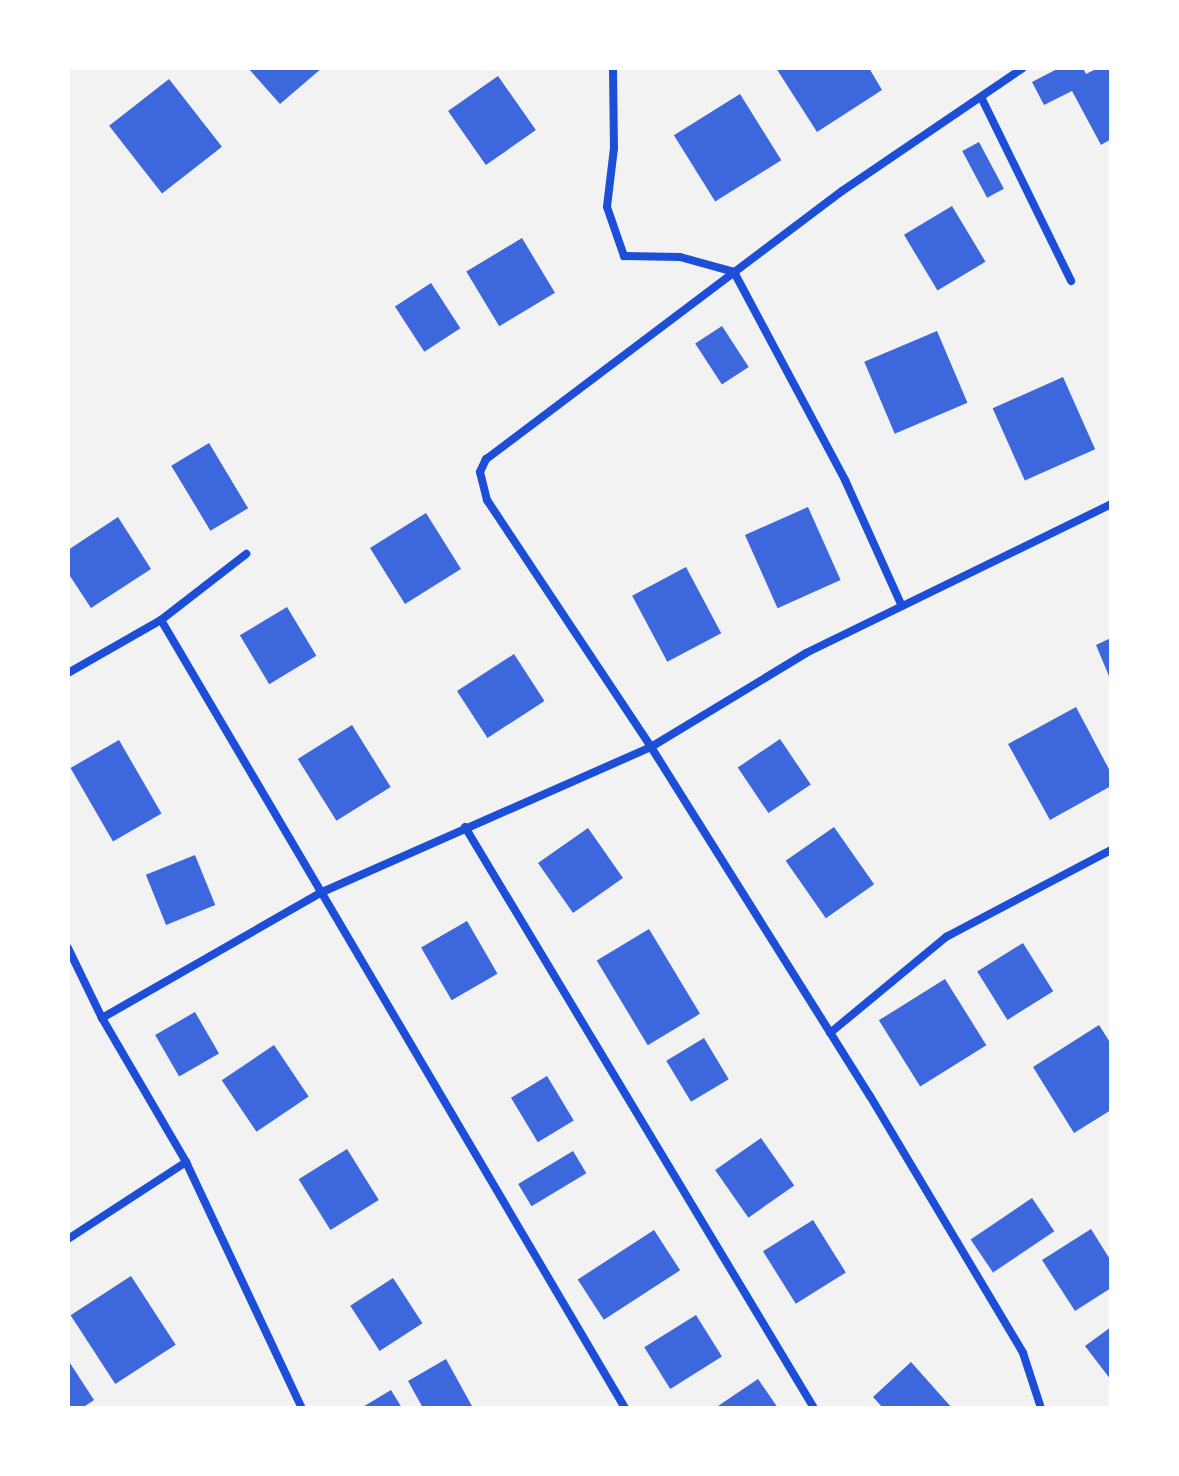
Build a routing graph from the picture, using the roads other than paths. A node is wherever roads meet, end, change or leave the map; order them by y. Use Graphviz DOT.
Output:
graph roads {
  1 [pos="613,68"];
  2 [pos="1023,68"];
  3 [pos="981,97"];
  4 [pos="734,272"];
  5 [pos="1071,281"];
  6 [pos="1111,504"];
  7 [pos="246,554"];
  8 [pos="902,606"];
  9 [pos="161,620"];
  10 [pos="68,673"];
  11 [pos="651,747"];
  12 [pos="465,827"];
  13 [pos="1111,850"];
  14 [pos="320,893"];
  15 [pos="68,948"];
  16 [pos="102,1018"];
  17 [pos="830,1033"];
  18 [pos="186,1162"];
  19 [pos="68,1239"];
  20 [pos="302,1408"];
  21 [pos="625,1408"];
  22 [pos="814,1408"];
  23 [pos="1041,1408"];
  1 -- 4 [label="street"];
  2 -- 3 [label="street"];
  3 -- 4 [label="street"];
  3 -- 5 [label="street"];
  4 -- 8 [label="street"];
  4 -- 11 [label="street"];
  6 -- 8 [label="street"];
  7 -- 9 [label="street"];
  8 -- 11 [label="street"];
  9 -- 10 [label="street"];
  9 -- 14 [label="street"];
  11 -- 12 [label="street"];
  11 -- 17 [label="street"];
  12 -- 14 [label="street"];
  12 -- 22 [label="street"];
  13 -- 17 [label="street"];
  14 -- 16 [label="street"];
  14 -- 21 [label="street"];
  15 -- 16 [label="street"];
  16 -- 18 [label="street"];
  17 -- 23 [label="street"];
  18 -- 19 [label="street"];
  18 -- 20 [label="street"];
}
